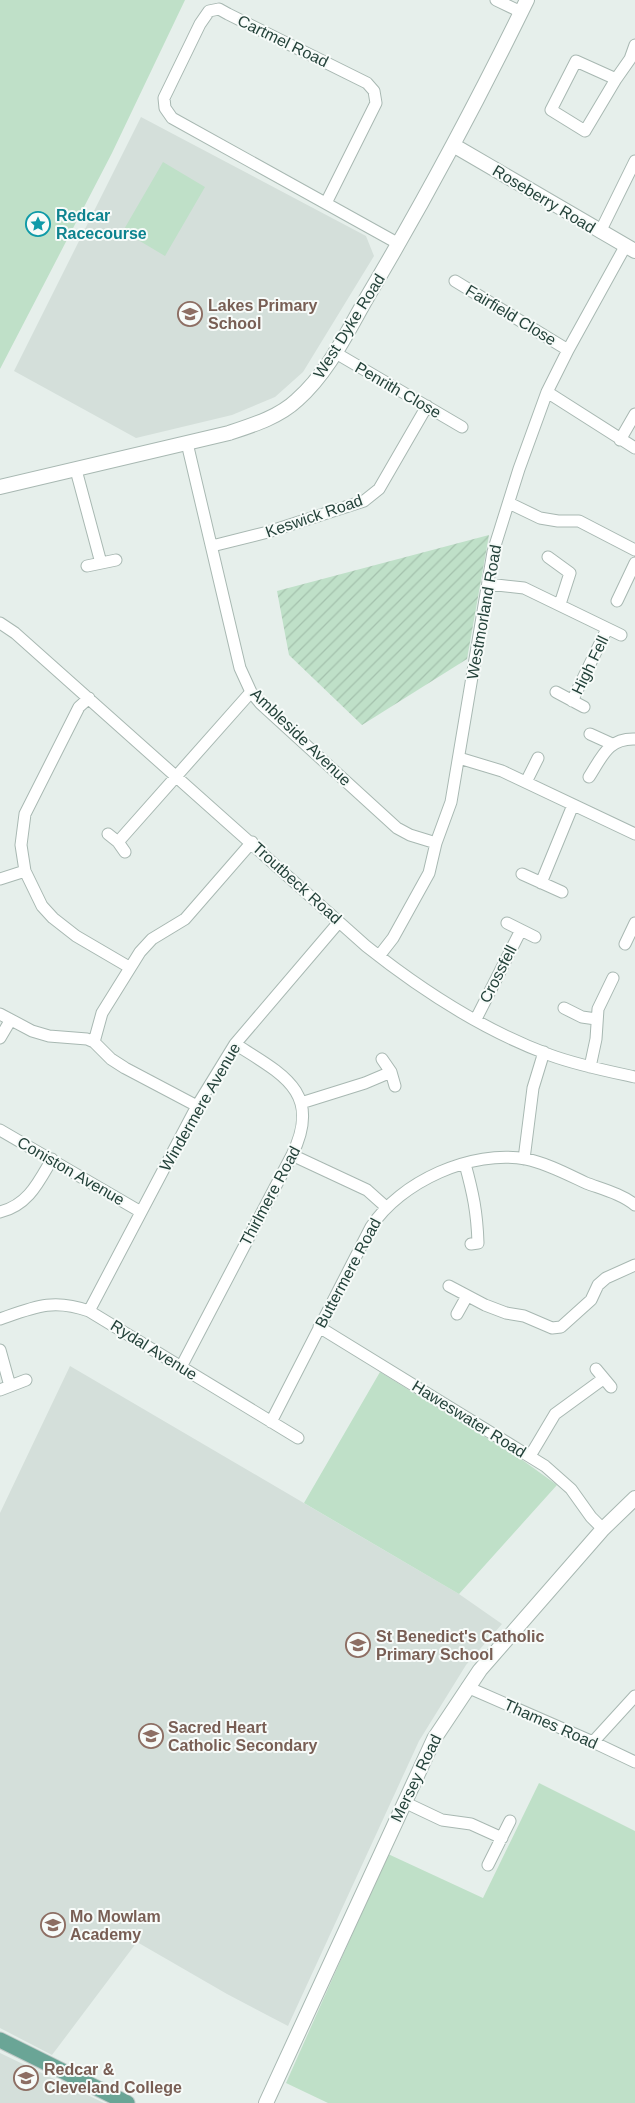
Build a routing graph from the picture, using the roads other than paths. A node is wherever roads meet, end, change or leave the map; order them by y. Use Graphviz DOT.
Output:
graph roads {
  1 [pos="496,0"];
  2 [pos="524,6"];
  3 [pos="635,45"];
  4 [pos="633,60"];
  5 [pos="616,78"];
  6 [pos="453,145"];
  7 [pos="635,161"];
  8 [pos="326,203"];
  9 [pos="600,232"];
  10 [pos="399,244"];
  11 [pos="630,248"];
  12 [pos="455,281"];
  13 [pos="568,350"];
  14 [pos="334,352"];
  15 [pos="547,392"];
  16 [pos="427,406"];
  17 [pos="635,414"];
  18 [pos="462,427"];
  19 [pos="620,440"];
  20 [pos="187,444"];
  21 [pos="635,448"];
  22 [pos="76,470"];
  23 [pos="0,487"];
  24 [pos="509,503"];
  25 [pos="212,546"];
  26 [pos="635,550"];
  27 [pos="548,557"];
  28 [pos="116,560"];
  29 [pos="101,563"];
  30 [pos="635,563"];
  31 [pos="87,566"];
  32 [pos="488,584"];
  33 [pos="617,601"];
  34 [pos="560,604"];
  35 [pos="3,624"];
  36 [pos="607,629"];
  37 [pos="621,635"];
  38 [pos="0,638"];
  39 [pos="251,692"];
  40 [pos="556,692"];
  41 [pos="89,698"];
  42 [pos="572,701"];
  43 [pos="584,707"];
  44 [pos="590,734"];
  45 [pos="635,739"];
  46 [pos="612,744"];
  47 [pos="459,758"];
  48 [pos="538,758"];
  49 [pos="176,776"];
  50 [pos="589,777"];
  51 [pos="526,782"];
  52 [pos="573,805"];
  53 [pos="108,834"];
  54 [pos="635,834"];
  55 [pos="118,842"];
  56 [pos="252,842"];
  57 [pos="436,843"];
  58 [pos="125,852"];
  59 [pos="24,871"];
  60 [pos="522,874"];
  61 [pos="0,878"];
  62 [pos="541,883"];
  63 [pos="562,892"];
  64 [pos="339,922"];
  65 [pos="507,923"];
  66 [pos="635,924"];
  67 [pos="521,930"];
  68 [pos="535,936"];
  69 [pos="625,944"];
  70 [pos="379,956"];
  71 [pos="129,967"];
  72 [pos="613,978"];
  73 [pos="564,1008"];
  74 [pos="5,1018"];
  75 [pos="476,1019"];
  76 [pos="596,1019"];
  77 [pos="0,1038"];
  78 [pos="94,1042"];
  79 [pos="235,1044"];
  80 [pos="544,1052"];
  81 [pos="382,1059"];
  82 [pos="590,1067"];
  83 [pos="390,1072"];
  84 [pos="635,1077"];
  85 [pos="395,1086"];
  86 [pos="301,1103"];
  87 [pos="197,1106"];
  88 [pos="0,1130"];
  89 [pos="292,1155"];
  90 [pos="52,1159"];
  91 [pos="524,1159"];
  92 [pos="465,1164"];
  93 [pos="635,1205"];
  94 [pos="386,1207"];
  95 [pos="0,1212"];
  96 [pos="142,1212"];
  97 [pos="471,1244"];
  98 [pos="635,1265"];
  99 [pos="449,1286"];
  100 [pos="467,1296"];
  101 [pos="89,1311"];
  102 [pos="457,1314"];
  103 [pos="0,1319"];
  104 [pos="319,1327"];
  105 [pos="0,1350"];
  106 [pos="181,1367"];
  107 [pos="603,1378"];
  108 [pos="26,1380"];
  109 [pos="5,1388"];
  110 [pos="270,1422"];
  111 [pos="298,1438"];
  112 [pos="530,1456"];
  113 [pos="635,1498"];
  114 [pos="603,1529"];
  115 [pos="466,1687"];
  116 [pos="635,1696"];
  117 [pos="593,1742"];
  118 [pos="635,1762"];
  119 [pos="404,1802"];
  120 [pos="510,1821"];
  121 [pos="502,1838"];
  122 [pos="488,1865"];
  123 [pos="0,2040"];
  124 [pos="127,2103"];
  125 [pos="266,2103"];
  1 -- 2 [label="street"];
  2 -- 6 [label="street, West Dyke Road"];
  3 -- 4 [label="street"];
  4 -- 5 [label="street"];
  5 -- 5 [label="street"];
  6 -- 9 [label="street, Roseberry Road"];
  6 -- 10 [label="street, West Dyke Road"];
  7 -- 9 [label="street"];
  8 -- 8 [label="street, Cartmel Road"];
  8 -- 10 [label="street, Cartmel Road"];
  9 -- 11 [label="street, Roseberry Road"];
  10 -- 14 [label="street, West Dyke Road"];
  11 -- 13 [label="street, Westmorland Road"];
  12 -- 13 [label="street, Fairfield Close"];
  13 -- 15 [label="street, Westmorland Road"];
  14 -- 16 [label="street, Penrith Close"];
  14 -- 20 [label="street, West Dyke Road"];
  15 -- 19 [label="street"];
  15 -- 24 [label="street, Westmorland Road"];
  16 -- 18 [label="street, Penrith Close"];
  16 -- 25 [label="street, Keswick Road"];
  17 -- 19 [label="street"];
  19 -- 21 [label="street"];
  20 -- 22 [label="street, West Dyke Road"];
  20 -- 25 [label="street, Ambleside Avenue"];
  22 -- 23 [label="street, West Dyke Road"];
  22 -- 29 [label="street"];
  24 -- 26 [label="street"];
  24 -- 32 [label="street, Westmorland Road"];
  25 -- 39 [label="street, Ambleside Avenue"];
  27 -- 34 [label="street"];
  28 -- 29 [label="street"];
  29 -- 31 [label="street"];
  30 -- 33 [label="street"];
  32 -- 34 [label="street"];
  32 -- 47 [label="street, Westmorland Road"];
  34 -- 36 [label="street"];
  35 -- 38 [label="street"];
  35 -- 41 [label="street, Troutbeck Road"];
  36 -- 37 [label="street"];
  36 -- 42 [label="street, High Fell"];
  39 -- 49 [label="street"];
  39 -- 57 [label="street, Ambleside Avenue"];
  40 -- 42 [label="street, High Fell"];
  41 -- 49 [label="street, Troutbeck Road"];
  41 -- 59 [label="street"];
  42 -- 43 [label="street, High Fell"];
  44 -- 46 [label="street"];
  45 -- 46 [label="street"];
  46 -- 50 [label="street"];
  47 -- 51 [label="street"];
  47 -- 57 [label="street, Westmorland Road"];
  48 -- 51 [label="street"];
  49 -- 55 [label="street"];
  49 -- 56 [label="street, Troutbeck Road"];
  51 -- 52 [label="street"];
  52 -- 54 [label="street"];
  52 -- 62 [label="street"];
  53 -- 55 [label="street"];
  55 -- 58 [label="street"];
  56 -- 64 [label="street, Troutbeck Road"];
  56 -- 71 [label="street"];
  57 -- 70 [label="street, Westmorland Road"];
  59 -- 61 [label="street"];
  59 -- 71 [label="street"];
  60 -- 62 [label="street"];
  62 -- 63 [label="street"];
  64 -- 70 [label="street, Troutbeck Road"];
  64 -- 79 [label="street, Windermere Avenue"];
  65 -- 67 [label="street, Crossfell"];
  66 -- 69 [label="street"];
  67 -- 68 [label="street, Crossfell"];
  67 -- 75 [label="street, Crossfell"];
  70 -- 75 [label="street, Troutbeck Road"];
  71 -- 78 [label="street"];
  72 -- 76 [label="street"];
  73 -- 76 [label="street"];
  74 -- 77 [label="street"];
  74 -- 78 [label="street"];
  75 -- 80 [label="street, Troutbeck Road"];
  76 -- 82 [label="street"];
  78 -- 87 [label="street"];
  79 -- 86 [label="street, Thirlmere Road"];
  79 -- 87 [label="street, Windermere Avenue"];
  80 -- 82 [label="street, Troutbeck Road"];
  80 -- 91 [label="street"];
  81 -- 83 [label="street"];
  82 -- 84 [label="street, Troutbeck Road"];
  83 -- 85 [label="street"];
  83 -- 86 [label="street"];
  86 -- 89 [label="street, Thirlmere Road"];
  87 -- 96 [label="street, Windermere Avenue"];
  88 -- 90 [label="street, Coniston Avenue"];
  89 -- 94 [label="street"];
  89 -- 106 [label="street, Thirlmere Road"];
  90 -- 95 [label="street"];
  90 -- 96 [label="street, Coniston Avenue"];
  91 -- 92 [label="street, Buttermere Road"];
  91 -- 93 [label="street, Buttermere Road"];
  92 -- 94 [label="street, Buttermere Road"];
  92 -- 97 [label="street"];
  94 -- 104 [label="street, Buttermere Road"];
  96 -- 101 [label="street, Windermere Avenue"];
  98 -- 100 [label="street"];
  99 -- 100 [label="street"];
  100 -- 102 [label="street"];
  101 -- 103 [label="street, Rydal Avenue"];
  101 -- 106 [label="street, Rydal Avenue"];
  104 -- 110 [label="street, Buttermere Road"];
  104 -- 112 [label="street, Haweswater Road"];
  105 -- 109 [label="street"];
  106 -- 110 [label="street, Rydal Avenue"];
  107 -- 112 [label="street"];
  108 -- 109 [label="street"];
  110 -- 111 [label="street, Rydal Avenue"];
  112 -- 114 [label="street, Haweswater Road"];
  113 -- 114 [label="street, Mersey Road"];
  114 -- 115 [label="street, Mersey Road"];
  115 -- 117 [label="street, Thames Road"];
  115 -- 119 [label="street, Mersey Road"];
  116 -- 117 [label="street"];
  117 -- 118 [label="street, Thames Road"];
  119 -- 121 [label="street"];
  119 -- 125 [label="street, Mersey Road"];
  120 -- 121 [label="street"];
  121 -- 122 [label="street"];
  123 -- 124 [label="main road"];
}
